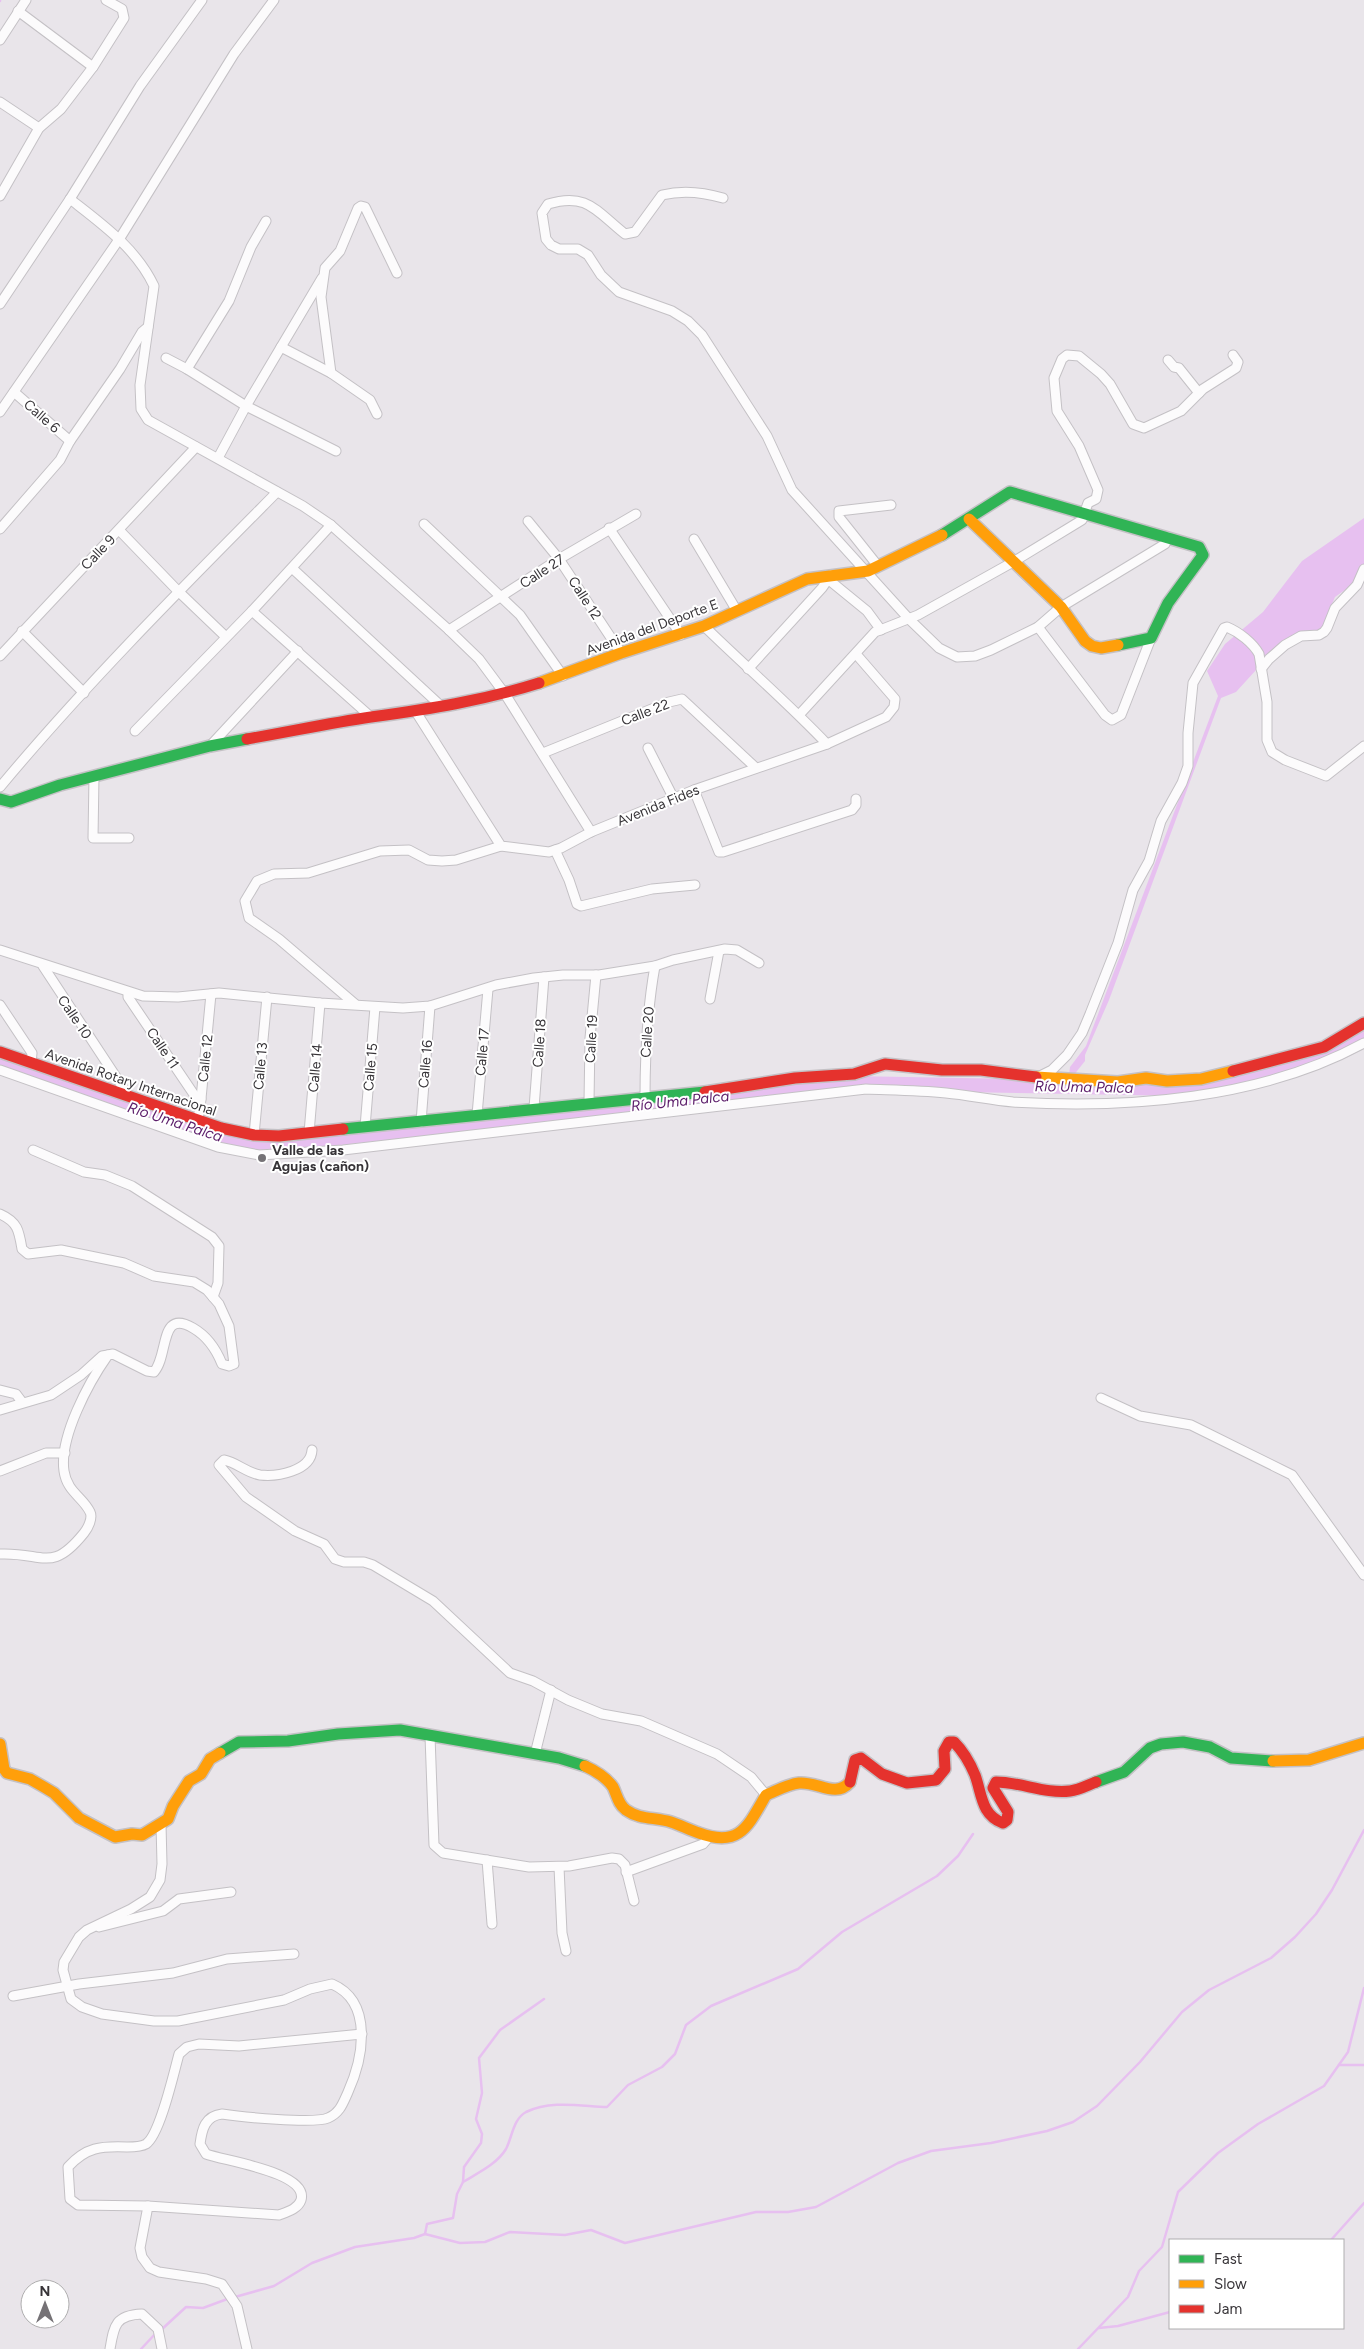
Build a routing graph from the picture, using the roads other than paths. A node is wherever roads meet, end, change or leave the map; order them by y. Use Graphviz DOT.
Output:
graph roads {
  1 [pos="26,0"];
  2 [pos="106,0"];
  3 [pos="202,0"];
  4 [pos="274,0"];
  5 [pos="18,11"];
  6 [pos="0,40"];
  7 [pos="93,67"];
  8 [pos="0,102"];
  9 [pos="39,128"];
  10 [pos="3,181"];
  11 [pos="0,196"];
  12 [pos="723,198"];
  13 [pos="70,199"];
  14 [pos="266,221"];
  15 [pos="120,238"];
  16 [pos="325,268"];
  17 [pos="397,273"];
  18 [pos="0,304"];
  19 [pos="148,327"];
  20 [pos="280,347"];
  21 [pos="1233,355"];
  22 [pos="166,358"];
  23 [pos="1168,360"];
  24 [pos="187,368"];
  25 [pos="331,373"];
  26 [pos="14,392"];
  27 [pos="1199,393"];
  28 [pos="246,406"];
  29 [pos="0,412"];
  30 [pos="377,414"];
  31 [pos="70,441"];
  32 [pos="196,447"];
  33 [pos="336,451"];
  34 [pos="218,458"];
  35 [pos="277,492"];
  36 [pos="891,505"];
  37 [pos="636,514"];
  38 [pos="1085,514"];
  39 [pos="969,520"];
  40 [pos="528,521"];
  41 [pos="331,524"];
  42 [pos="424,524"];
  43 [pos="609,528"];
  44 [pos="0,529"];
  45 [pos="119,530"];
  46 [pos="1168,537"];
  47 [pos="694,539"];
  48 [pos="559,559"];
  49 [pos="1012,562"];
  50 [pos="293,568"];
  51 [pos="873,569"];
  52 [pos="1364,569"];
  53 [pos="830,577"];
  54 [pos="178,591"];
  55 [pos="501,597"];
  56 [pos="1061,607"];
  57 [pos="252,611"];
  58 [pos="737,611"];
  59 [pos="909,619"];
  60 [pos="704,626"];
  61 [pos="1038,626"];
  62 [pos="449,630"];
  63 [pos="881,630"];
  64 [pos="22,631"];
  65 [pos="681,635"];
  66 [pos="226,637"];
  67 [pos="1152,638"];
  68 [pos="298,651"];
  69 [pos="621,653"];
  70 [pos="856,654"];
  71 [pos="0,656"];
  72 [pos="748,669"];
  73 [pos="1261,669"];
  74 [pos="563,676"];
  75 [pos="84,693"];
  76 [pos="505,694"];
  77 [pos="441,706"];
  78 [pos="416,712"];
  79 [pos="799,715"];
  80 [pos="371,717"];
  81 [pos="135,731"];
  82 [pos="827,744"];
  83 [pos="210,746"];
  84 [pos="1364,746"];
  85 [pos="648,748"];
  86 [pos="543,754"];
  87 [pos="756,768"];
  88 [pos="94,776"];
  89 [pos="0,787"];
  90 [pos="694,790"];
  91 [pos="0,799"];
  92 [pos="674,799"];
  93 [pos="856,799"];
  94 [pos="591,832"];
  95 [pos="129,838"];
  96 [pos="501,846"];
  97 [pos="555,850"];
  98 [pos="695,885"];
  99 [pos="0,950"];
  100 [pos="720,951"];
  101 [pos="759,963"];
  102 [pos="43,966"];
  103 [pos="655,966"];
  104 [pos="596,975"];
  105 [pos="544,977"];
  106 [pos="488,989"];
  107 [pos="128,993"];
  108 [pos="211,994"];
  109 [pos="267,997"];
  110 [pos="710,999"];
  111 [pos="320,1003"];
  112 [pos="355,1004"];
  113 [pos="0,1005"];
  114 [pos="375,1006"];
  115 [pos="430,1006"];
  116 [pos="1364,1023"];
  117 [pos="1364,1043"];
  118 [pos="0,1052"];
  119 [pos="31,1063"];
  120 [pos="0,1070"];
  121 [pos="1040,1076"];
  122 [pos="121,1094"];
  123 [pos="645,1098"];
  124 [pos="201,1099"];
  125 [pos="589,1102"];
  126 [pos="534,1108"];
  127 [pos="477,1115"];
  128 [pos="197,1121"];
  129 [pos="421,1122"];
  130 [pos="365,1127"];
  131 [pos="309,1133"];
  132 [pos="254,1135"];
  133 [pos="33,1150"];
  134 [pos="0,1214"];
  135 [pos="213,1297"];
  136 [pos="108,1355"];
  137 [pos="0,1390"];
  138 [pos="1101,1398"];
  139 [pos="22,1402"];
  140 [pos="0,1410"];
  141 [pos="312,1450"];
  142 [pos="65,1453"];
  143 [pos="0,1471"];
  144 [pos="0,1554"];
  145 [pos="1364,1575"];
  146 [pos="550,1690"];
  147 [pos="430,1736"];
  148 [pos="1364,1743"];
  149 [pos="0,1744"];
  150 [pos="535,1754"];
  151 [pos="766,1795"];
  152 [pos="161,1824"];
  153 [pos="709,1837"];
  154 [pos="487,1860"];
  155 [pos="559,1867"];
  156 [pos="626,1872"];
  157 [pos="231,1892"];
  158 [pos="634,1901"];
  159 [pos="492,1924"];
  160 [pos="87,1930"];
  161 [pos="566,1952"];
  162 [pos="294,1954"];
  163 [pos="66,1986"];
  164 [pos="14,1996"];
  165 [pos="362,2034"];
  166 [pos="148,2206"];
  167 [pos="110,2349"];
  168 [pos="162,2349"];
  169 [pos="247,2349"];
  1 -- 5 [label="street"];
  2 -- 7 [label="street"];
  3 -- 13 [label="street"];
  4 -- 15 [label="street"];
  5 -- 6 [label="street"];
  5 -- 7 [label="street"];
  7 -- 9 [label="street"];
  8 -- 9 [label="street"];
  9 -- 10 [label="street"];
  10 -- 11 [label="street"];
  12 -- 51 [label="street"];
  13 -- 15 [label="street"];
  13 -- 18 [label="street"];
  14 -- 24 [label="street"];
  15 -- 19 [label="street"];
  15 -- 26 [label="street"];
  16 -- 17 [label="street"];
  16 -- 20 [label="street"];
  16 -- 25 [label="street"];
  19 -- 31 [label="street"];
  19 -- 32 [label="street"];
  20 -- 25 [label="street"];
  20 -- 28 [label="street"];
  21 -- 27 [label="street"];
  22 -- 24 [label="street"];
  23 -- 27 [label="street"];
  24 -- 28 [label="street"];
  25 -- 30 [label="street"];
  26 -- 29 [label="street"];
  26 -- 31 [label="street, Calle 6"];
  27 -- 38 [label="street"];
  28 -- 33 [label="street"];
  28 -- 34 [label="street"];
  31 -- 44 [label="street"];
  32 -- 34 [label="street"];
  32 -- 45 [label="street, Calle 9"];
  34 -- 35 [label="street"];
  35 -- 41 [label="street"];
  35 -- 54 [label="street"];
  36 -- 51 [label="street"];
  37 -- 43 [label="street, Calle 27"];
  38 -- 39 [label="street, Avenida del Deporte E"];
  38 -- 46 [label="street"];
  38 -- 49 [label="street"];
  39 -- 49 [label="street"];
  39 -- 51 [label="street, Avenida del Deporte E"];
  40 -- 48 [label="street, Calle 12"];
  41 -- 50 [label="street"];
  41 -- 62 [label="street"];
  42 -- 55 [label="street"];
  43 -- 48 [label="street, Calle 27"];
  43 -- 65 [label="street"];
  45 -- 54 [label="street"];
  45 -- 64 [label="street, Calle 9"];
  46 -- 56 [label="street"];
  46 -- 67 [label="street"];
  47 -- 58 [label="street"];
  48 -- 55 [label="street, Calle 27"];
  48 -- 69 [label="street, Calle 12"];
  49 -- 56 [label="street"];
  49 -- 59 [label="street"];
  50 -- 57 [label="street"];
  50 -- 77 [label="street"];
  51 -- 53 [label="street, Avenida del Deporte E"];
  51 -- 59 [label="street"];
  52 -- 73 [label="street"];
  53 -- 58 [label="street, Avenida del Deporte E"];
  53 -- 63 [label="street"];
  53 -- 72 [label="street"];
  54 -- 66 [label="street"];
  54 -- 75 [label="street"];
  55 -- 62 [label="street, Calle 27"];
  55 -- 74 [label="street"];
  56 -- 61 [label="street"];
  56 -- 67 [label="street"];
  57 -- 66 [label="street"];
  57 -- 68 [label="street"];
  58 -- 60 [label="street, Avenida del Deporte E"];
  59 -- 61 [label="street"];
  59 -- 63 [label="street"];
  60 -- 65 [label="street, Avenida del Deporte E"];
  60 -- 72 [label="street"];
  61 -- 67 [label="street"];
  62 -- 76 [label="street"];
  63 -- 70 [label="street"];
  64 -- 71 [label="street, Calle 9"];
  64 -- 75 [label="street"];
  65 -- 69 [label="street, Avenida del Deporte E"];
  66 -- 81 [label="street"];
  68 -- 80 [label="street"];
  68 -- 83 [label="street"];
  69 -- 74 [label="street, Avenida del Deporte E"];
  70 -- 79 [label="street"];
  70 -- 82 [label="street, Avenida Fides"];
  72 -- 79 [label="street"];
  73 -- 84 [label="street"];
  73 -- 121 [label="street"];
  74 -- 76 [label="street, Avenida del Deporte E"];
  75 -- 89 [label="street"];
  76 -- 77 [label="street, Avenida del Deporte E"];
  76 -- 86 [label="street"];
  77 -- 78 [label="street, Avenida del Deporte E"];
  78 -- 80 [label="street, Avenida del Deporte E"];
  78 -- 96 [label="street"];
  79 -- 82 [label="street"];
  80 -- 83 [label="street, Avenida del Deporte E"];
  82 -- 87 [label="street, Avenida Fides"];
  83 -- 88 [label="street, Avenida del Deporte E"];
  85 -- 92 [label="street"];
  86 -- 87 [label="street, Calle 22"];
  86 -- 94 [label="street"];
  87 -- 90 [label="street, Avenida Fides"];
  88 -- 91 [label="street, Avenida del Deporte E"];
  88 -- 95 [label="street"];
  90 -- 92 [label="street, Avenida Fides"];
  90 -- 93 [label="street"];
  92 -- 94 [label="street, Avenida Fides"];
  94 -- 97 [label="street, Avenida Fides"];
  96 -- 97 [label="street, Avenida Fides"];
  96 -- 112 [label="street"];
  97 -- 98 [label="street"];
  99 -- 102 [label="street"];
  100 -- 101 [label="street"];
  100 -- 103 [label="street"];
  100 -- 110 [label="street"];
  102 -- 107 [label="street"];
  102 -- 122 [label="street, Calle 10"];
  103 -- 104 [label="street"];
  103 -- 123 [label="street, Calle 20"];
  104 -- 105 [label="street"];
  104 -- 125 [label="street, Calle 19"];
  105 -- 106 [label="street"];
  105 -- 126 [label="street, Calle 18"];
  106 -- 115 [label="street"];
  106 -- 127 [label="street, Calle 17"];
  107 -- 108 [label="street"];
  107 -- 124 [label="street, Calle 11"];
  108 -- 109 [label="street"];
  108 -- 124 [label="street, Calle 12"];
  109 -- 111 [label="street"];
  109 -- 132 [label="street, Calle 13"];
  111 -- 112 [label="street"];
  111 -- 131 [label="street, Calle 14"];
  112 -- 114 [label="street"];
  113 -- 119 [label="street"];
  114 -- 115 [label="street"];
  114 -- 130 [label="street, Calle 15"];
  115 -- 129 [label="street, Calle 16"];
  116 -- 121 [label="street, Avenida Rotary Internacional"];
  117 -- 120 [label="street"];
  118 -- 119 [label="street, Avenida Rotary Internacional"];
  119 -- 122 [label="street, Avenida Rotary Internacional"];
  121 -- 123 [label="street, Avenida Rotary Internacional"];
  122 -- 128 [label="street, Avenida Rotary Internacional"];
  123 -- 125 [label="street, Avenida Rotary Internacional"];
  124 -- 128 [label="street, Calle 12"];
  125 -- 126 [label="street, Avenida Rotary Internacional"];
  126 -- 127 [label="street, Avenida Rotary Internacional"];
  127 -- 129 [label="street, Avenida Rotary Internacional"];
  128 -- 132 [label="street, Avenida Rotary Internacional"];
  129 -- 130 [label="street, Avenida Rotary Internacional"];
  130 -- 131 [label="street, Avenida Rotary Internacional"];
  131 -- 132 [label="street, Avenida Rotary Internacional"];
  133 -- 135 [label="street"];
  134 -- 135 [label="street"];
  135 -- 136 [label="street"];
  136 -- 139 [label="street"];
  136 -- 142 [label="street"];
  137 -- 139 [label="street"];
  138 -- 145 [label="street"];
  139 -- 140 [label="street"];
  141 -- 146 [label="street"];
  142 -- 143 [label="street"];
  142 -- 144 [label="street"];
  146 -- 150 [label="street"];
  146 -- 151 [label="street"];
  147 -- 150 [label="street"];
  147 -- 152 [label="street"];
  147 -- 154 [label="street"];
  148 -- 151 [label="street"];
  149 -- 152 [label="street"];
  150 -- 153 [label="street"];
  151 -- 153 [label="street"];
  152 -- 160 [label="street"];
  153 -- 156 [label="street"];
  154 -- 155 [label="street"];
  154 -- 159 [label="street"];
  155 -- 156 [label="street"];
  155 -- 161 [label="street"];
  156 -- 158 [label="street"];
  157 -- 160 [label="street"];
  160 -- 163 [label="street"];
  162 -- 163 [label="street"];
  163 -- 164 [label="street"];
  163 -- 165 [label="street"];
  165 -- 166 [label="street"];
  165 -- 166 [label="street"];
  166 -- 169 [label="street"];
  167 -- 168 [label="street"];
}
